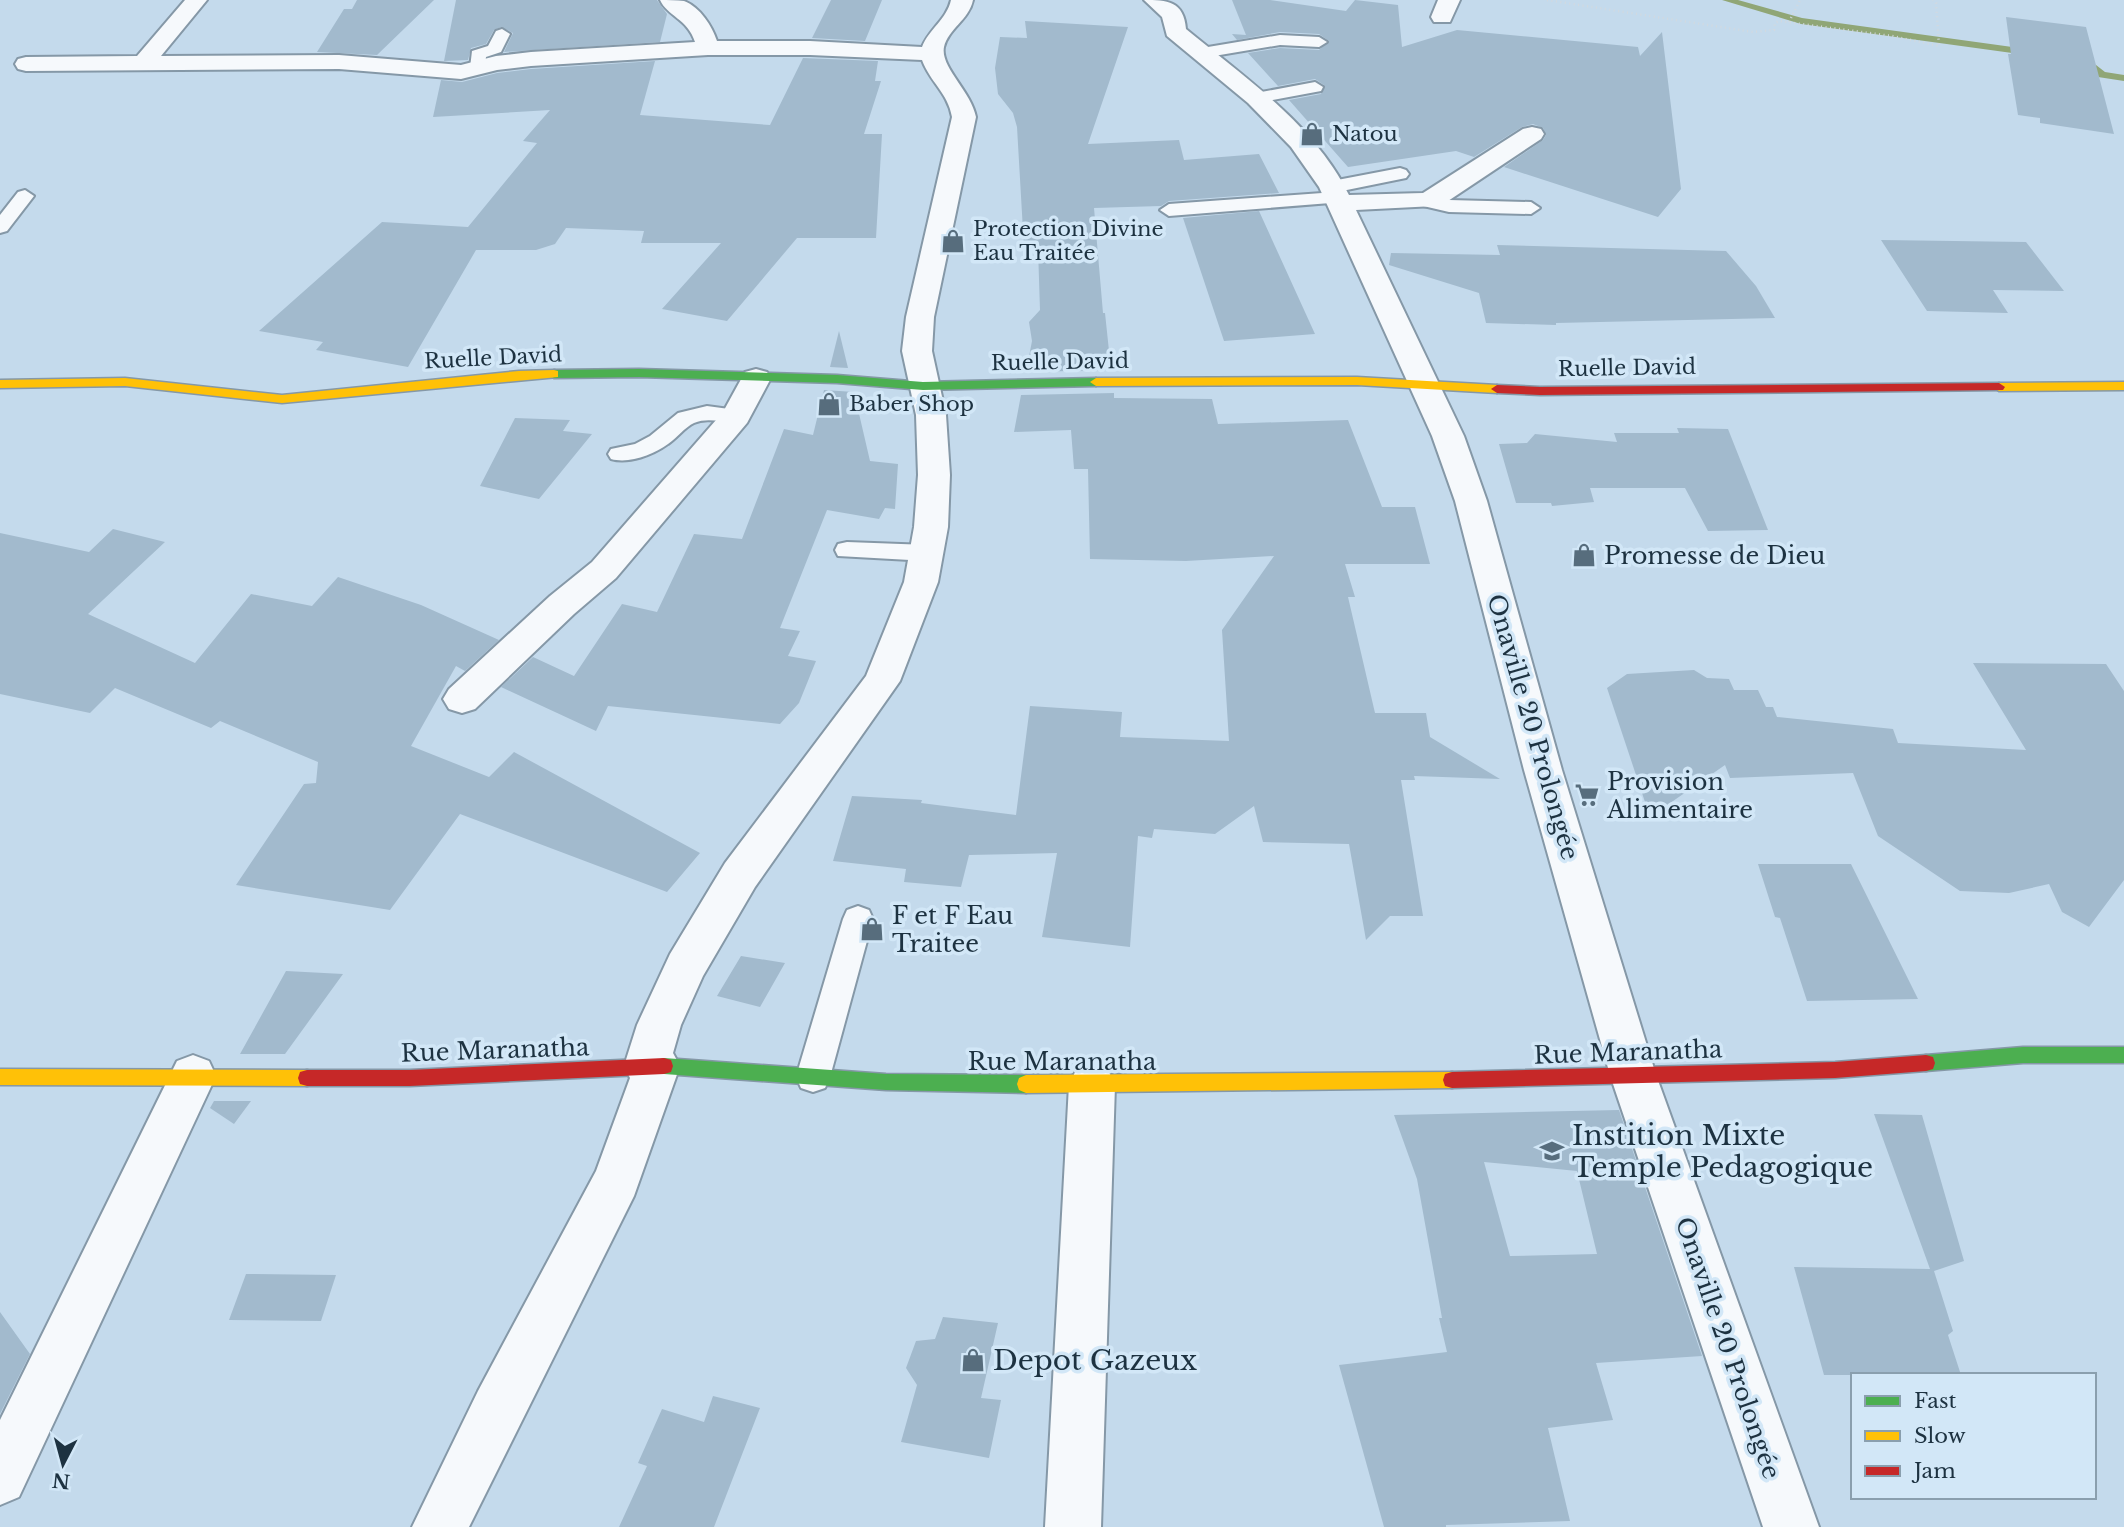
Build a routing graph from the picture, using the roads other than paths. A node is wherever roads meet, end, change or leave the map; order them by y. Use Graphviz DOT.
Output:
graph roads {
  1 [pos="196,0"];
  2 [pos="961,0"];
  3 [pos="1155,0"];
  4 [pos="668,1"];
  5 [pos="502,34"];
  6 [pos="1319,42"];
  7 [pos="708,48"];
  8 [pos="1202,53"];
  9 [pos="931,54"];
  10 [pos="144,63"];
  11 [pos="26,64"];
  12 [pos="478,68"];
  13 [pos="1315,87"];
  14 [pos="1256,97"];
  15 [pos="1532,134"];
  16 [pos="1400,174"];
  17 [pos="25,196"];
  18 [pos="1336,196"];
  19 [pos="1426,201"];
  20 [pos="1531,208"];
  21 [pos="1169,210"];
  22 [pos="0,227"];
  23 [pos="756,378"];
  24 [pos="0,384"];
  25 [pos="1425,384"];
  26 [pos="923,386"];
  27 [pos="2124,386"];
  28 [pos="736,416"];
  29 [pos="619,454"];
  30 [pos="848,550"];
  31 [pos="928,553"];
  32 [pos="462,699"];
  33 [pos="858,919"];
  34 [pos="2124,1055"];
  35 [pos="652,1066"];
  36 [pos="1633,1075"];
  37 [pos="192,1076"];
  38 [pos="0,1077"];
  39 [pos="813,1077"];
  40 [pos="1092,1085"];
  41 [pos="0,1478"];
  42 [pos="440,1527"];
  43 [pos="1073,1527"];
  44 [pos="1791,1527"];
  1 -- 10 [label="street"];
  2 -- 9 [label="street"];
  3 -- 8 [label="street, Onaville 20 Prolongée"];
  4 -- 7 [label="street"];
  5 -- 12 [label="lane"];
  6 -- 8 [label="lane"];
  7 -- 9 [label="street"];
  7 -- 12 [label="street"];
  8 -- 14 [label="street, Onaville 20 Prolongée"];
  9 -- 26 [label="street"];
  10 -- 11 [label="street"];
  10 -- 12 [label="street"];
  13 -- 14 [label="lane"];
  14 -- 18 [label="street, Onaville 20 Prolongée"];
  15 -- 19 [label="street"];
  16 -- 18 [label="lane"];
  17 -- 22 [label="lane"];
  18 -- 19 [label="street"];
  18 -- 21 [label="lane"];
  18 -- 25 [label="street, Onaville 20 Prolongée"];
  19 -- 20 [label="lane"];
  23 -- 24 [label="street, Ruelle David"];
  23 -- 26 [label="street, Ruelle David"];
  23 -- 28 [label="street"];
  25 -- 26 [label="street, Ruelle David"];
  25 -- 27 [label="street, Ruelle David"];
  25 -- 36 [label="street, Onaville 20 Prolongée"];
  26 -- 31 [label="street"];
  28 -- 29 [label="lane"];
  28 -- 32 [label="street"];
  30 -- 31 [label="lane"];
  31 -- 35 [label="street"];
  33 -- 39 [label="lane"];
  34 -- 36 [label="street, Rue Maranatha"];
  35 -- 37 [label="street, Rue Maranatha"];
  35 -- 39 [label="street, Rue Maranatha"];
  35 -- 42 [label="street"];
  36 -- 40 [label="street, Rue Maranatha"];
  36 -- 44 [label="street, Onaville 20 Prolongée"];
  37 -- 38 [label="street, Rue Maranatha"];
  37 -- 41 [label="street"];
  39 -- 40 [label="street, Rue Maranatha"];
  40 -- 43 [label="street"];
}
